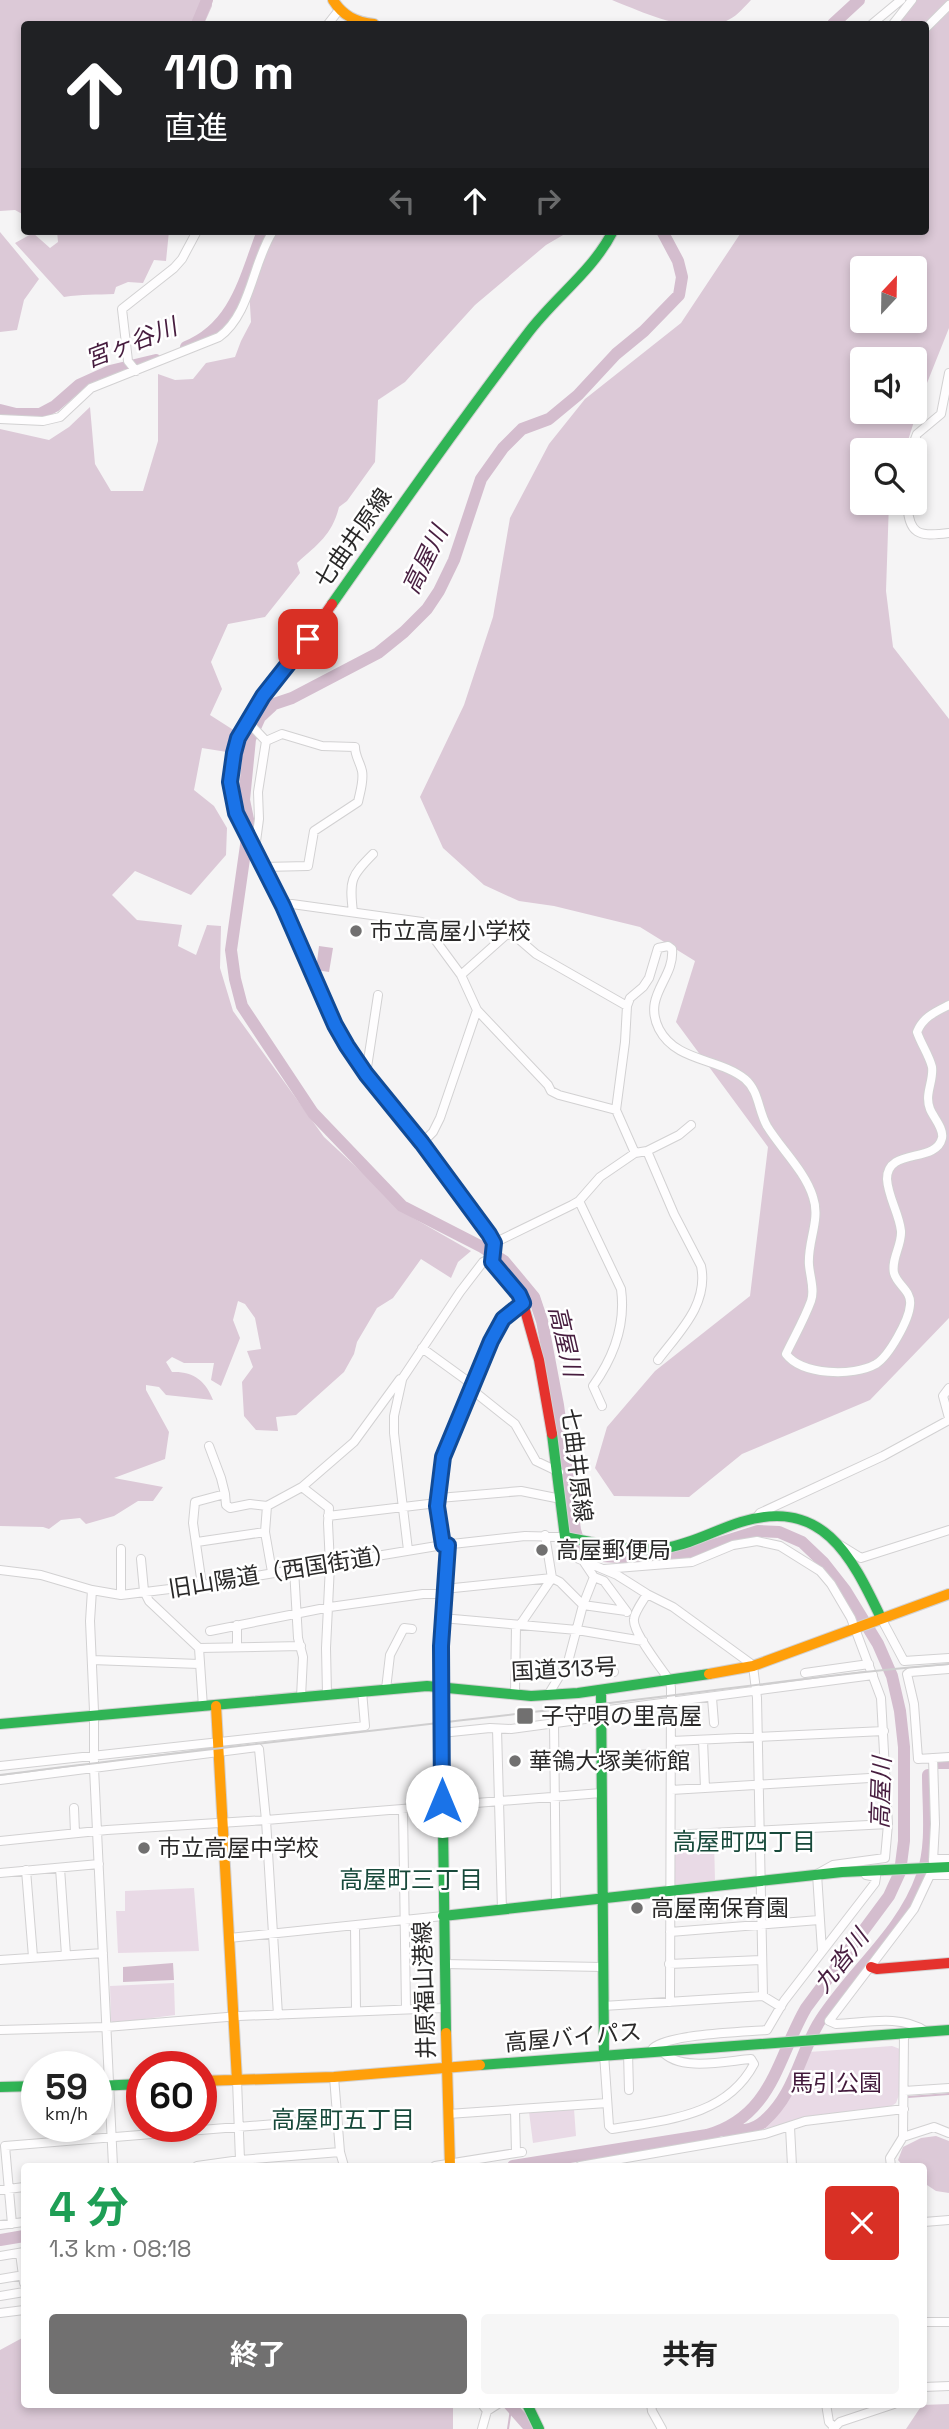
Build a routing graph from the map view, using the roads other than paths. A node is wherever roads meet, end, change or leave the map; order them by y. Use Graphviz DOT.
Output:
graph roads {
  1 [pos="901,0"];
  2 [pos="912,0"];
  3 [pos="336,5"];
  4 [pos="949,5"];
  5 [pos="354,21"];
  6 [pos="876,21"];
  7 [pos="895,21"];
  8 [pos="929,25"];
  9 [pos="195,235"];
  10 [pos="271,235"];
  11 [pos="614,235"];
  12 [pos="133,367"];
  13 [pos="949,373"];
  14 [pos="0,419"];
  15 [pos="916,438"];
  16 [pos="908,515"];
  17 [pos="949,533"];
  18 [pos="249,723"];
  19 [pos="264,739"];
  20 [pos="253,845"];
  21 [pos="373,854"];
  22 [pos="263,867"];
  23 [pos="283,906"];
  24 [pos="354,912"];
  25 [pos="461,975"];
  26 [pos="378,995"];
  27 [pos="949,1005"];
  28 [pos="627,1006"];
  29 [pos="477,1010"];
  30 [pos="366,1074"];
  31 [pos="616,1110"];
  32 [pos="691,1125"];
  33 [pos="422,1143"];
  34 [pos="647,1151"];
  35 [pos="635,1153"];
  36 [pos="579,1200"];
  37 [pos="493,1250"];
  38 [pos="523,1303"];
  39 [pos="422,1349"];
  40 [pos="658,1360"];
  41 [pos="402,1379"];
  42 [pos="472,1387"];
  43 [pos="949,1388"];
  44 [pos="602,1406"];
  45 [pos="949,1419"];
  46 [pos="209,1446"];
  47 [pos="559,1472"];
  48 [pos="302,1487"];
  49 [pos="225,1494"];
  50 [pos="561,1499"];
  51 [pos="438,1500"];
  52 [pos="267,1506"];
  53 [pos="402,1506"];
  54 [pos="328,1516"];
  55 [pos="757,1517"];
  56 [pos="949,1530"];
  57 [pos="265,1532"];
  58 [pos="545,1535"];
  59 [pos="567,1537"];
  60 [pos="197,1542"];
  61 [pos="446,1545"];
  62 [pos="840,1545"];
  63 [pos="121,1549"];
  64 [pos="408,1550"];
  65 [pos="141,1559"];
  66 [pos="330,1562"];
  67 [pos="584,1562"];
  68 [pos="294,1569"];
  69 [pos="604,1569"];
  70 [pos="0,1570"];
  71 [pos="272,1572"];
  72 [pos="594,1577"];
  73 [pos="552,1578"];
  74 [pos="202,1585"];
  75 [pos="92,1590"];
  76 [pos="444,1591"];
  77 [pos="145,1594"];
  78 [pos="647,1594"];
  79 [pos="949,1594"];
  80 [pos="121,1595"];
  81 [pos="583,1605"];
  82 [pos="330,1607"];
  83 [pos="626,1611"];
  84 [pos="298,1614"];
  85 [pos="442,1618"];
  86 [pos="634,1618"];
  87 [pos="879,1619"];
  88 [pos="237,1625"];
  89 [pos="518,1625"];
  90 [pos="855,1628"];
  91 [pos="411,1629"];
  92 [pos="577,1630"];
  93 [pos="210,1631"];
  94 [pos="643,1641"];
  95 [pos="237,1643"];
  96 [pos="301,1646"];
  97 [pos="199,1648"];
  98 [pos="949,1658"];
  99 [pos="92,1660"];
  100 [pos="912,1661"];
  101 [pos="568,1662"];
  102 [pos="199,1664"];
  103 [pos="869,1664"];
  104 [pos="753,1667"];
  105 [pos="949,1669"];
  106 [pos="614,1672"];
  107 [pos="910,1672"];
  108 [pos="805,1673"];
  109 [pos="873,1675"];
  110 [pos="670,1681"];
  111 [pos="441,1687"];
  112 [pos="386,1689"];
  113 [pos="601,1690"];
  114 [pos="362,1691"];
  115 [pos="756,1691"];
  116 [pos="327,1694"];
  117 [pos="515,1695"];
  118 [pos="548,1695"];
  119 [pos="301,1697"];
  120 [pos="712,1698"];
  121 [pos="671,1702"];
  122 [pos="216,1706"];
  123 [pos="203,1707"];
  124 [pos="601,1714"];
  125 [pos="93,1717"];
  126 [pos="554,1722"];
  127 [pos="714,1723"];
  128 [pos="0,1724"];
  129 [pos="498,1728"];
  130 [pos="884,1731"];
  131 [pos="441,1733"];
  132 [pos="758,1738"];
  133 [pos="703,1740"];
  134 [pos="672,1741"];
  135 [pos="218,1746"];
  136 [pos="671,1753"];
  137 [pos="94,1755"];
  138 [pos="600,1757"];
  139 [pos="949,1757"];
  140 [pos="933,1758"];
  141 [pos="0,1766"];
  142 [pos="94,1768"];
  143 [pos="886,1777"];
  144 [pos="0,1780"];
  145 [pos="758,1784"];
  146 [pos="705,1788"];
  147 [pos="671,1790"];
  148 [pos="601,1793"];
  149 [pos="555,1796"];
  150 [pos="499,1800"];
  151 [pos="442,1805"];
  152 [pos="74,1808"];
  153 [pos="403,1809"];
  154 [pos="266,1820"];
  155 [pos="222,1823"];
  156 [pos="888,1824"];
  157 [pos="97,1831"];
  158 [pos="759,1831"];
  159 [pos="75,1833"];
  160 [pos="671,1835"];
  161 [pos="0,1841"];
  162 [pos="949,1859"];
  163 [pos="99,1864"];
  164 [pos="931,1867"];
  165 [pos="949,1867"];
  166 [pos="60,1868"];
  167 [pos="26,1870"];
  168 [pos="0,1872"];
  169 [pos="817,1874"];
  170 [pos="949,1875"];
  171 [pos="760,1882"];
  172 [pos="670,1892"];
  173 [pos="601,1900"];
  174 [pos="556,1904"];
  175 [pos="502,1910"];
  176 [pos="443,1916"];
  177 [pos="818,1920"];
  178 [pos="405,1921"];
  179 [pos="761,1925"];
  180 [pos="355,1926"];
  181 [pos="670,1932"];
  182 [pos="272,1934"];
  183 [pos="229,1938"];
  184 [pos="822,1951"];
  185 [pos="103,1953"];
  186 [pos="66,1955"];
  187 [pos="33,1957"];
  188 [pos="0,1959"];
  189 [pos="761,1960"];
  190 [pos="949,1963"];
  191 [pos="444,1964"];
  192 [pos="669,1964"];
  193 [pos="602,1967"];
  194 [pos="871,1967"];
  195 [pos="763,1996"];
  196 [pos="670,2001"];
  197 [pos="603,2006"];
  198 [pos="781,2007"];
  199 [pos="445,2008"];
  200 [pos="406,2009"];
  201 [pos="356,2011"];
  202 [pos="278,2014"];
  203 [pos="233,2016"];
  204 [pos="106,2027"];
  205 [pos="0,2030"];
  206 [pos="949,2030"];
  207 [pos="927,2032"];
  208 [pos="904,2034"];
  209 [pos="107,2051"];
  210 [pos="662,2051"];
  211 [pos="648,2052"];
  212 [pos="628,2053"];
  213 [pos="604,2054"];
  214 [pos="448,2069"];
  215 [pos="334,2077"];
  216 [pos="237,2080"];
  217 [pos="217,2081"];
  218 [pos="21,2086"];
  219 [pos="0,2087"];
  220 [pos="949,2088"];
  221 [pos="629,2090"];
  222 [pos="904,2091"];
  223 [pos="607,2103"];
  224 [pos="904,2109"];
  225 [pos="515,2110"];
  226 [pos="448,2114"];
  227 [pos="337,2119"];
  228 [pos="239,2127"];
  229 [pos="790,2127"];
  230 [pos="949,2133"];
  231 [pos="903,2137"];
  232 [pos="112,2138"];
  233 [pos="58,2142"];
  234 [pos="111,2142"];
  235 [pos="340,2152"];
  236 [pos="240,2160"];
  237 [pos="280,2162"];
  238 [pos="113,2163"];
  239 [pos="218,2163"];
  240 [pos="343,2163"];
  241 [pos="449,2163"];
  242 [pos="460,2163"];
  243 [pos="597,2163"];
  244 [pos="792,2163"];
  245 [pos="891,2163"];
  246 [pos="21,2187"];
  247 [pos="10,2189"];
  248 [pos="0,2190"];
  249 [pos="949,2220"];
  250 [pos="21,2222"];
  251 [pos="927,2222"];
  252 [pos="12,2224"];
  253 [pos="0,2225"];
  254 [pos="21,2252"];
  255 [pos="0,2256"];
  256 [pos="21,2275"];
  257 [pos="0,2278"];
  258 [pos="21,2292"];
  259 [pos="0,2295"];
  260 [pos="21,2310"];
  261 [pos="0,2313"];
  262 [pos="927,2322"];
  263 [pos="949,2322"];
  264 [pos="949,2386"];
  265 [pos="927,2387"];
  266 [pos="485,2408"];
  267 [pos="529,2408"];
  268 [pos="652,2408"];
  269 [pos="826,2408"];
  270 [pos="882,2408"];
  271 [pos="834,2428"];
  272 [pos="482,2429"];
  273 [pos="539,2429"];
  274 [pos="662,2429"];
  1 -- 6 [label="street"];
  2 -- 7 [label="street"];
  3 -- 5 [label="main road"];
  4 -- 8 [label="street"];
  9 -- 12 [label="street"];
  10 -- 12 [label="street"];
  11 -- 18 [label="main road, 七曲井原線"];
  12 -- 14 [label="street"];
  13 -- 15 [label="street"];
  16 -- 17 [label="street"];
  18 -- 19 [label="street"];
  18 -- 20 [label="main road, 七曲井原線"];
  19 -- 20 [label="street"];
  19 -- 22 [label="street"];
  20 -- 22 [label="main road, 七曲井原線"];
  21 -- 24 [label="street"];
  22 -- 23 [label="main road, 七曲井原線"];
  23 -- 24 [label="street"];
  23 -- 30 [label="main road, 七曲井原線"];
  24 -- 25 [label="street"];
  25 -- 28 [label="street"];
  25 -- 29 [label="street"];
  26 -- 30 [label="street"];
  27 -- 28 [label="street"];
  28 -- 31 [label="street"];
  29 -- 31 [label="street"];
  29 -- 33 [label="street"];
  30 -- 33 [label="main road, 七曲井原線"];
  31 -- 35 [label="street"];
  32 -- 34 [label="street"];
  33 -- 37 [label="main road, 七曲井原線"];
  34 -- 35 [label="street"];
  34 -- 40 [label="street"];
  35 -- 36 [label="street"];
  36 -- 37 [label="street"];
  36 -- 44 [label="street"];
  37 -- 38 [label="main road, 七曲井原線"];
  37 -- 39 [label="street"];
  38 -- 42 [label="street"];
  38 -- 47 [label="main road, 七曲井原線"];
  39 -- 41 [label="street"];
  39 -- 42 [label="street"];
  41 -- 48 [label="street"];
  41 -- 53 [label="street"];
  42 -- 47 [label="street"];
  42 -- 51 [label="street"];
  43 -- 45 [label="street"];
  45 -- 55 [label="street"];
  46 -- 49 [label="street"];
  47 -- 50 [label="main road, 七曲井原線"];
  48 -- 52 [label="street"];
  48 -- 54 [label="street"];
  49 -- 52 [label="street"];
  49 -- 60 [label="street"];
  50 -- 51 [label="street"];
  50 -- 59 [label="main road, 七曲井原線"];
  51 -- 53 [label="street"];
  51 -- 61 [label="street"];
  52 -- 57 [label="street"];
  53 -- 54 [label="street"];
  53 -- 64 [label="street"];
  54 -- 66 [label="street"];
  55 -- 59 [label="main road, 七曲井原線"];
  55 -- 62 [label="main road, 七曲井原線"];
  56 -- 62 [label="street"];
  57 -- 60 [label="street"];
  57 -- 71 [label="street"];
  58 -- 59 [label="street, 旧山陽道（西国街道）"];
  58 -- 61 [label="street, 旧山陽道（西国街道）"];
  58 -- 73 [label="street"];
  59 -- 67 [label="street"];
  60 -- 74 [label="street"];
  61 -- 64 [label="street, 旧山陽道（西国街道）"];
  61 -- 76 [label="street"];
  62 -- 87 [label="main road, 七曲井原線"];
  63 -- 80 [label="street"];
  64 -- 66 [label="street, 旧山陽道（西国街道）"];
  65 -- 77 [label="street"];
  66 -- 68 [label="street, 旧山陽道（西国街道）"];
  66 -- 82 [label="street"];
  67 -- 69 [label="street"];
  67 -- 72 [label="street"];
  68 -- 71 [label="street, 旧山陽道（西国街道）"];
  68 -- 84 [label="street"];
  69 -- 78 [label="street"];
  69 -- 90 [label="street"];
  70 -- 75 [label="street, 旧山陽道（西国街道）"];
  71 -- 74 [label="street, 旧山陽道（西国街道）"];
  72 -- 81 [label="street"];
  72 -- 83 [label="street"];
  73 -- 76 [label="street"];
  73 -- 81 [label="street"];
  73 -- 89 [label="street"];
  74 -- 77 [label="street, 旧山陽道（西国街道）"];
  75 -- 80 [label="street, 旧山陽道（西国街道）"];
  75 -- 99 [label="street"];
  76 -- 82 [label="street"];
  76 -- 85 [label="street"];
  77 -- 80 [label="street, 旧山陽道（西国街道）"];
  77 -- 97 [label="street"];
  78 -- 86 [label="street"];
  78 -- 104 [label="street"];
  79 -- 87 [label="main road, 国道313号"];
  81 -- 83 [label="street"];
  81 -- 92 [label="street"];
  82 -- 84 [label="street"];
  82 -- 116 [label="street"];
  83 -- 86 [label="street"];
  84 -- 88 [label="street"];
  84 -- 96 [label="street"];
  85 -- 89 [label="street"];
  85 -- 111 [label="street"];
  86 -- 94 [label="street"];
  87 -- 90 [label="main road, 国道313号"];
  87 -- 100 [label="street"];
  88 -- 93 [label="street"];
  88 -- 95 [label="street"];
  89 -- 92 [label="street"];
  89 -- 117 [label="street"];
  90 -- 103 [label="street"];
  90 -- 104 [label="main road, 国道313号"];
  91 -- 112 [label="street"];
  92 -- 94 [label="street"];
  92 -- 101 [label="street"];
  94 -- 110 [label="street"];
  96 -- 97 [label="street"];
  96 -- 119 [label="street"];
  97 -- 102 [label="street"];
  98 -- 100 [label="street"];
  99 -- 102 [label="street"];
  99 -- 125 [label="street"];
  100 -- 107 [label="street"];
  101 -- 106 [label="street"];
  101 -- 118 [label="street"];
  102 -- 123 [label="street"];
  103 -- 108 [label="street"];
  103 -- 109 [label="street"];
  104 -- 110 [label="main road, 国道313号"];
  104 -- 115 [label="street"];
  105 -- 107 [label="street"];
  107 -- 140 [label="street"];
  109 -- 115 [label="street"];
  109 -- 130 [label="street"];
  110 -- 113 [label="main road, 国道313号"];
  110 -- 121 [label="street"];
  111 -- 112 [label="main road, 国道313号"];
  111 -- 117 [label="main road, 国道313号"];
  111 -- 131 [label="main road, 井原福山港線"];
  112 -- 114 [label="main road, 国道313号"];
  113 -- 118 [label="main road, 国道313号"];
  113 -- 124 [label="main road"];
  114 -- 116 [label="main road, 国道313号"];
  114 -- 135 [label="street"];
  115 -- 120 [label="street"];
  115 -- 132 [label="street"];
  116 -- 119 [label="main road, 国道313号"];
  117 -- 118 [label="main road, 国道313号"];
  119 -- 122 [label="main road, 国道313号"];
  120 -- 121 [label="street"];
  120 -- 127 [label="street"];
  121 -- 124 [label="street"];
  121 -- 134 [label="street"];
  122 -- 123 [label="main road, 国道313号"];
  122 -- 135 [label="main road"];
  123 -- 125 [label="main road, 国道313号"];
  124 -- 126 [label="street"];
  124 -- 138 [label="main road"];
  125 -- 128 [label="main road, 国道313号"];
  125 -- 137 [label="street"];
  126 -- 129 [label="street"];
  126 -- 149 [label="street"];
  129 -- 131 [label="street"];
  129 -- 150 [label="street"];
  130 -- 132 [label="street"];
  130 -- 143 [label="street"];
  131 -- 151 [label="main road, 井原福山港線"];
  132 -- 133 [label="street"];
  132 -- 145 [label="street"];
  133 -- 134 [label="street"];
  133 -- 146 [label="street"];
  134 -- 136 [label="street"];
  135 -- 137 [label="street"];
  135 -- 142 [label="street"];
  135 -- 154 [label="street"];
  135 -- 155 [label="main road"];
  136 -- 138 [label="street"];
  136 -- 147 [label="street"];
  137 -- 141 [label="street"];
  137 -- 142 [label="street"];
  138 -- 148 [label="main road"];
  139 -- 140 [label="street"];
  140 -- 164 [label="street"];
  142 -- 144 [label="street"];
  142 -- 157 [label="street"];
  143 -- 145 [label="street"];
  143 -- 156 [label="street"];
  145 -- 146 [label="street"];
  145 -- 158 [label="street"];
  146 -- 147 [label="street"];
  147 -- 160 [label="street"];
  148 -- 149 [label="street"];
  148 -- 173 [label="main road"];
  149 -- 150 [label="street"];
  149 -- 174 [label="street"];
  150 -- 151 [label="street"];
  150 -- 175 [label="street"];
  151 -- 153 [label="street"];
  151 -- 176 [label="main road, 井原福山港線"];
  152 -- 159 [label="street"];
  153 -- 154 [label="street"];
  153 -- 178 [label="street"];
  154 -- 155 [label="street"];
  154 -- 182 [label="street"];
  155 -- 157 [label="street"];
  155 -- 183 [label="main road"];
  156 -- 158 [label="street"];
  156 -- 169 [label="street"];
  157 -- 159 [label="street"];
  157 -- 163 [label="street"];
  158 -- 160 [label="street"];
  158 -- 171 [label="street"];
  159 -- 161 [label="street"];
  160 -- 172 [label="street"];
  162 -- 164 [label="street"];
  163 -- 166 [label="street"];
  163 -- 185 [label="street"];
  164 -- 165 [label="main road"];
  164 -- 169 [label="main road"];
  164 -- 170 [label="street"];
  164 -- 194 [label="street"];
  166 -- 167 [label="street"];
  166 -- 186 [label="street"];
  167 -- 168 [label="street"];
  167 -- 187 [label="street"];
  169 -- 171 [label="main road"];
  169 -- 177 [label="street"];
  169 -- 184 [label="street"];
  171 -- 172 [label="main road"];
  171 -- 179 [label="street"];
  172 -- 173 [label="main road"];
  172 -- 181 [label="street"];
  173 -- 174 [label="main road"];
  173 -- 193 [label="main road"];
  174 -- 175 [label="main road"];
  175 -- 176 [label="main road"];
  176 -- 178 [label="street"];
  176 -- 191 [label="main road, 井原福山港線"];
  177 -- 179 [label="street"];
  177 -- 184 [label="street"];
  178 -- 180 [label="street"];
  178 -- 200 [label="street"];
  179 -- 181 [label="street"];
  179 -- 189 [label="street"];
  180 -- 182 [label="street"];
  180 -- 201 [label="street"];
  181 -- 192 [label="street"];
  182 -- 183 [label="street"];
  182 -- 202 [label="street"];
  183 -- 203 [label="main road"];
  184 -- 198 [label="street"];
  185 -- 186 [label="street"];
  185 -- 204 [label="street"];
  186 -- 187 [label="street"];
  187 -- 188 [label="street"];
  189 -- 192 [label="street"];
  189 -- 195 [label="street"];
  190 -- 194 [label="main road"];
  191 -- 193 [label="street"];
  191 -- 199 [label="main road, 井原福山港線"];
  192 -- 196 [label="street"];
  193 -- 197 [label="main road"];
  194 -- 207 [label="street"];
  195 -- 196 [label="street"];
  195 -- 198 [label="street"];
  196 -- 197 [label="street"];
  197 -- 213 [label="main road"];
  198 -- 211 [label="street"];
  199 -- 200 [label="street"];
  199 -- 214 [label="main road, 井原福山港線"];
  200 -- 201 [label="street"];
  201 -- 202 [label="street"];
  202 -- 203 [label="street"];
  203 -- 204 [label="street"];
  203 -- 216 [label="main road"];
  204 -- 205 [label="street"];
  204 -- 209 [label="street"];
  206 -- 207 [label="main road, 高屋バイパス"];
  207 -- 208 [label="main road, 高屋バイパス"];
  208 -- 210 [label="main road, 高屋バイパス"];
  208 -- 222 [label="street"];
  210 -- 211 [label="main road, 高屋バイパス"];
  210 -- 223 [label="street"];
  211 -- 212 [label="main road, 高屋バイパス"];
  212 -- 213 [label="main road, 高屋バイパス"];
  212 -- 221 [label="street"];
  213 -- 214 [label="main road, 高屋バイパス"];
  213 -- 223 [label="street"];
  214 -- 215 [label="main road, 高屋バイパス"];
  214 -- 226 [label="main road, 井原福山港線"];
  215 -- 216 [label="main road, 高屋バイパス"];
  215 -- 227 [label="street"];
  216 -- 217 [label="main road, 高屋バイパス"];
  216 -- 228 [label="street"];
  218 -- 219 [label="main road"];
  220 -- 222 [label="street"];
  222 -- 224 [label="street"];
  223 -- 225 [label="street"];
  224 -- 229 [label="street"];
  224 -- 231 [label="street"];
  225 -- 226 [label="street"];
  225 -- 242 [label="street"];
  226 -- 241 [label="main road, 井原福山港線"];
  227 -- 228 [label="street"];
  227 -- 235 [label="street"];
  228 -- 232 [label="street"];
  228 -- 236 [label="street"];
  229 -- 243 [label="street"];
  229 -- 244 [label="street"];
  230 -- 231 [label="street"];
  231 -- 245 [label="street"];
  233 -- 247 [label="street"];
  234 -- 238 [label="street"];
  235 -- 237 [label="street"];
  235 -- 240 [label="street"];
  236 -- 237 [label="street"];
  236 -- 239 [label="street"];
  246 -- 247 [label="street"];
  247 -- 248 [label="street"];
  247 -- 252 [label="street"];
  249 -- 251 [label="street"];
  250 -- 252 [label="street"];
  252 -- 253 [label="street"];
  254 -- 255 [label="street"];
  256 -- 257 [label="street"];
  258 -- 259 [label="street"];
  260 -- 261 [label="street"];
  262 -- 263 [label="street"];
  264 -- 265 [label="street"];
  266 -- 272 [label="street"];
  267 -- 273 [label="main road"];
  268 -- 274 [label="street"];
  269 -- 271 [label="street"];
  270 -- 271 [label="street"];
}
